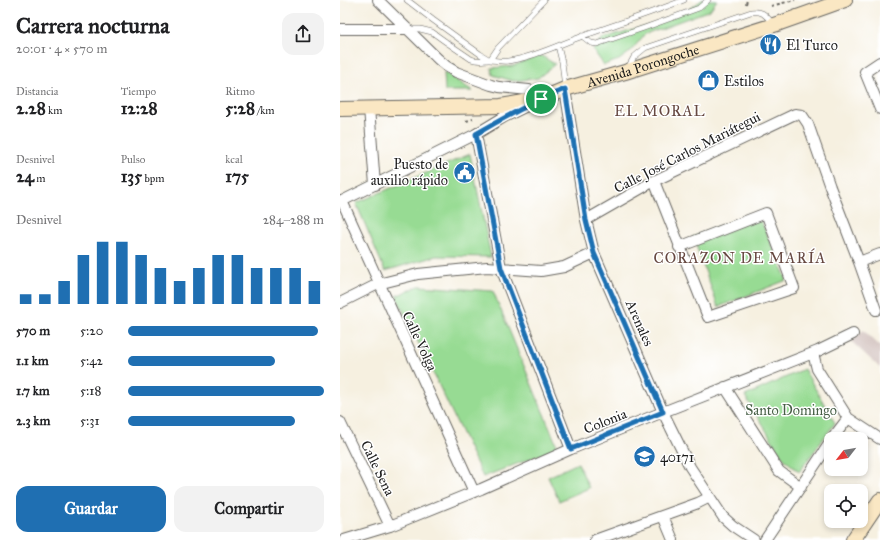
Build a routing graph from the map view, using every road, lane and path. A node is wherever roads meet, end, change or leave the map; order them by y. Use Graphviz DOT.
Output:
graph roads {
  1 [pos="378,0"];
  2 [pos="407,0"];
  3 [pos="544,0"];
  4 [pos="684,0"];
  5 [pos="708,0"];
  6 [pos="746,0"];
  7 [pos="795,0"];
  8 [pos="840,1"];
  9 [pos="746,4"];
  10 [pos="771,6"];
  11 [pos="774,24"];
  12 [pos="407,28"];
  13 [pos="340,29"];
  14 [pos="582,36"];
  15 [pos="558,46"];
  16 [pos="490,60"];
  17 [pos="880,62"];
  18 [pos="625,72"];
  19 [pos="565,89"];
  20 [pos="541,99"];
  21 [pos="369,108"];
  22 [pos="880,108"];
  23 [pos="340,109"];
  24 [pos="476,134"];
  25 [pos="654,181"];
  26 [pos="375,185"];
  27 [pos="341,201"];
  28 [pos="586,220"];
  29 [pos="680,247"];
  30 [pos="594,253"];
  31 [pos="880,254"];
  32 [pos="859,262"];
  33 [pos="501,268"];
  34 [pos="378,284"];
  35 [pos="340,303"];
  36 [pos="876,310"];
  37 [pos="853,334"];
  38 [pos="813,353"];
  39 [pos="725,387"];
  40 [pos="663,412"];
  41 [pos="848,418"];
  42 [pos="340,422"];
  43 [pos="838,432"];
  44 [pos="880,439"];
  45 [pos="571,449"];
  46 [pos="824,452"];
  47 [pos="801,487"];
  48 [pos="474,492"];
  49 [pos="710,497"];
  50 [pos="879,506"];
  51 [pos="663,516"];
  52 [pos="390,526"];
  53 [pos="344,540"];
  54 [pos="595,540"];
  55 [pos="674,540"];
  56 [pos="754,540"];
  57 [pos="766,540"];
  58 [pos="853,540"];
  1 -- 12 [label="street"];
  2 -- 16 [label="lane"];
  3 -- 16 [label="lane"];
  4 -- 14 [label="lane"];
  5 -- 14 [label="lane"];
  6 -- 9 [label="path"];
  7 -- 10 [label="path"];
  8 -- 11 [label="main road, Avenida Porongoche"];
  11 -- 18 [label="main road, Avenida Porongoche"];
  11 -- 18 [label="lane"];
  12 -- 13 [label="street"];
  12 -- 16 [label="lane"];
  12 -- 20 [label="street"];
  14 -- 15 [label="lane"];
  15 -- 16 [label="lane"];
  15 -- 19 [label="lane"];
  17 -- 22 [label="street"];
  18 -- 19 [label="main road, Avenida Porongoche"];
  19 -- 20 [label="main road, Avenida Porongoche"];
  19 -- 28 [label="street, Arenales"];
  20 -- 21 [label="main road, Avenida Porongoche"];
  20 -- 24 [label="street"];
  21 -- 23 [label="main road, Avenida Porongoche"];
  21 -- 26 [label="street"];
  24 -- 26 [label="street"];
  24 -- 33 [label="street"];
  25 -- 28 [label="street, Calle José Carlos Mariátegui"];
  25 -- 29 [label="street"];
  25 -- 32 [label="street, Calle José Carlos Mariátegui"];
  26 -- 27 [label="street"];
  27 -- 34 [label="street, Calle Volga"];
  28 -- 30 [label="street, Arenales"];
  29 -- 29 [label="street"];
  30 -- 33 [label="street"];
  30 -- 40 [label="street, Arenales"];
  31 -- 32 [label="street"];
  32 -- 36 [label="street"];
  33 -- 34 [label="street"];
  33 -- 45 [label="street"];
  34 -- 35 [label="street"];
  34 -- 48 [label="street, Calle Volga"];
  37 -- 38 [label="street, Colonia"];
  38 -- 39 [label="street, Colonia"];
  38 -- 41 [label="street"];
  39 -- 40 [label="street, Colonia"];
  39 -- 47 [label="street"];
  40 -- 45 [label="street, Colonia"];
  40 -- 49 [label="street, Arenales"];
  41 -- 43 [label="street"];
  41 -- 44 [label="street"];
  42 -- 52 [label="street, Calle Sena"];
  45 -- 48 [label="street, Colonia"];
  46 -- 47 [label="street"];
  47 -- 57 [label="street"];
  48 -- 52 [label="street, Colonia"];
  49 -- 51 [label="street"];
  49 -- 56 [label="street, Arenales"];
  50 -- 58 [label="main road"];
  51 -- 54 [label="street"];
  51 -- 55 [label="street"];
  52 -- 53 [label="street, Colonia"];
}
